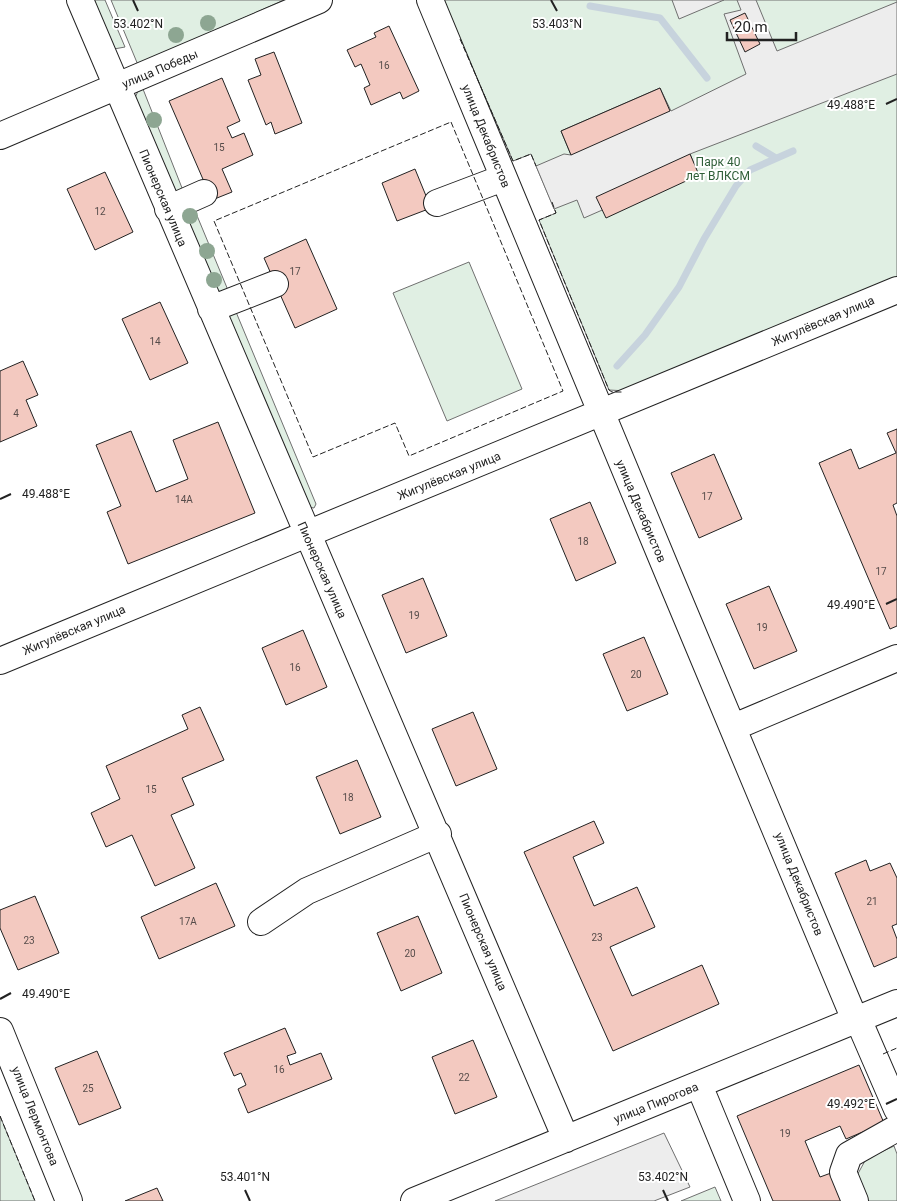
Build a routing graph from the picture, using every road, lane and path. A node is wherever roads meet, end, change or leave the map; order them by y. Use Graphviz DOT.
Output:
graph roads {
  1 [pos="80,0"];
  2 [pos="319,0"];
  3 [pos="430,0"];
  4 [pos="117,87"];
  5 [pos="0,136"];
  6 [pos="503,178"];
  7 [pos="204,193"];
  8 [pos="437,203"];
  9 [pos="168,209"];
  10 [pos="275,284"];
  11 [pos="897,290"];
  12 [pos="211,310"];
  13 [pos="600,414"];
  14 [pos="307,534"];
  15 [pos="897,658"];
  16 [pos="0,661"];
  17 [pos="734,727"];
  18 [pos="438,834"];
  19 [pos="261,922"];
  20 [pos="897,1003"];
  21 [pos="857,1019"];
  22 [pos="0,1031"];
  23 [pos="699,1085"];
  24 [pos="897,1109"];
  25 [pos="897,1128"];
  26 [pos="566,1139"];
  27 [pos="69,1201"];
  28 [pos="414,1201"];
  29 [pos="747,1201"];
  30 [pos="855,1201"];
  1 -- 4 [label="street, Пионерская улица"];
  2 -- 4 [label="street, улица Победы"];
  3 -- 6 [label="street, улица Декабристов"];
  4 -- 5 [label="street, улица Победы"];
  4 -- 9 [label="street, Пионерская улица"];
  6 -- 8 [label="street"];
  6 -- 13 [label="street, улица Декабристов"];
  7 -- 9 [label="street"];
  9 -- 12 [label="street, Пионерская улица"];
  10 -- 12 [label="street"];
  11 -- 13 [label="street, Жигулёвская улица"];
  12 -- 14 [label="street, Пионерская улица"];
  13 -- 14 [label="street, Жигулёвская улица"];
  13 -- 17 [label="street, улица Декабристов"];
  14 -- 16 [label="street, Жигулёвская улица"];
  14 -- 18 [label="street, Пионерская улица"];
  15 -- 17 [label="street"];
  17 -- 21 [label="street, улица Декабристов"];
  18 -- 19 [label="street"];
  18 -- 26 [label="street, Пионерская улица"];
  20 -- 21 [label="street, улица Пирогова"];
  21 -- 23 [label="street, улица Пирогова"];
  21 -- 24 [label="street, улица Декабристов"];
  22 -- 27 [label="street, улица Лермонтова"];
  23 -- 26 [label="street, улица Пирогова"];
  23 -- 29 [label="street"];
  25 -- 30 [label="street"];
  26 -- 28 [label="street, улица Пирогова"];
}
